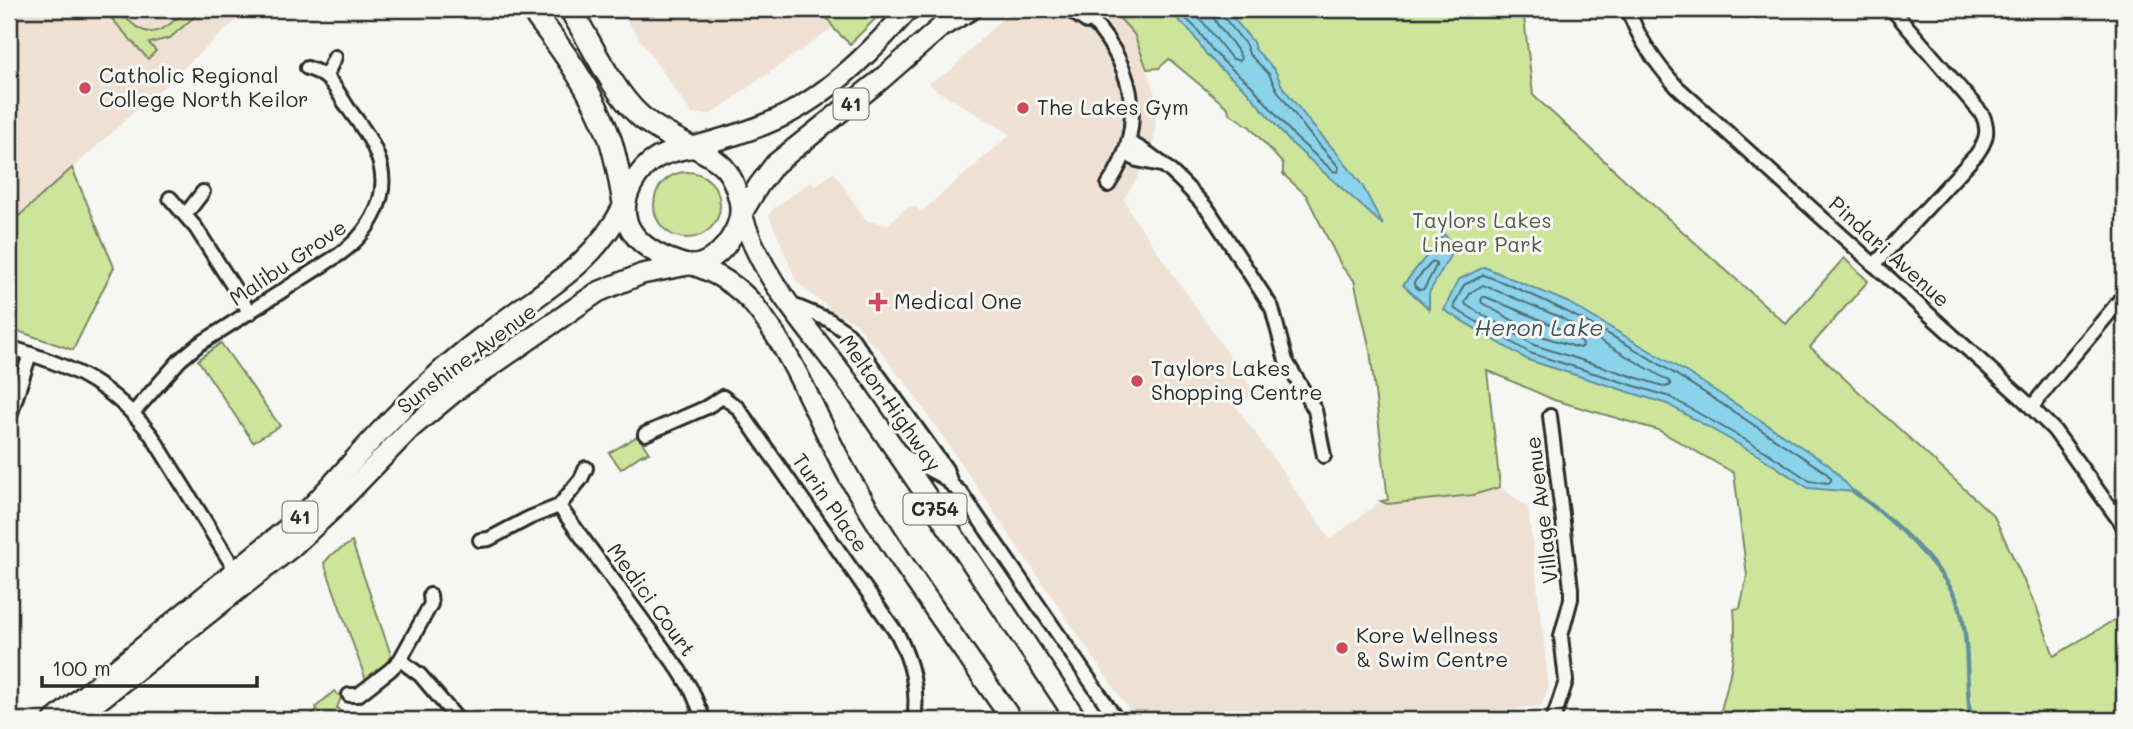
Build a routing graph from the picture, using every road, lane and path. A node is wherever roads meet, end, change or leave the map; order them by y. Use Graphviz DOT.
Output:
graph roads {
  1 [pos="531,9"];
  2 [pos="570,9"];
  3 [pos="909,9"];
  4 [pos="972,9"];
  5 [pos="1068,9"];
  6 [pos="1081,9"];
  7 [pos="1628,9"];
  8 [pos="1892,9"];
  9 [pos="1101,33"];
  10 [pos="335,57"];
  11 [pos="307,68"];
  12 [pos="326,76"];
  13 [pos="692,147"];
  14 [pos="1127,148"];
  15 [pos="1108,185"];
  16 [pos="203,192"];
  17 [pos="170,198"];
  18 [pos="624,204"];
  19 [pos="186,214"];
  20 [pos="742,214"];
  21 [pos="690,265"];
  22 [pos="1874,265"];
  23 [pos="2124,295"];
  24 [pos="788,303"];
  25 [pos="250,313"];
  26 [pos="9,347"];
  27 [pos="30,354"];
  28 [pos="2027,403"];
  29 [pos="133,412"];
  30 [pos="1550,416"];
  31 [pos="9,419"];
  32 [pos="645,434"];
  33 [pos="895,450"];
  34 [pos="1324,456"];
  35 [pos="586,468"];
  36 [pos="951,483"];
  37 [pos="559,506"];
  38 [pos="2124,527"];
  39 [pos="480,540"];
  40 [pos="241,578"];
  41 [pos="430,595"];
  42 [pos="400,660"];
  43 [pos="349,695"];
  44 [pos="54,720"];
  45 [pos="74,720"];
  46 [pos="458,720"];
  47 [pos="704,720"];
  48 [pos="914,720"];
  49 [pos="1012,720"];
  50 [pos="1077,720"];
  51 [pos="1117,720"];
  52 [pos="1553,720"];
  1 -- 18 [label="highway"];
  2 -- 13 [label="highway"];
  3 -- 13 [label="main road, 41"];
  4 -- 20 [label="main road, 41"];
  5 -- 9 [label="street"];
  6 -- 9 [label="street"];
  7 -- 22 [label="street, Pindari Avenue"];
  8 -- 22 [label="street"];
  9 -- 14 [label="street"];
  10 -- 12 [label="street"];
  11 -- 12 [label="street"];
  12 -- 25 [label="street, Malibu Grove"];
  13 -- 18 [label="main road, 41"];
  13 -- 20 [label="main road"];
  14 -- 15 [label="street"];
  14 -- 34 [label="street"];
  16 -- 19 [label="street"];
  17 -- 19 [label="street"];
  18 -- 21 [label="main road"];
  18 -- 40 [label="main road, Sunshine Avenue / 41"];
  19 -- 25 [label="street"];
  20 -- 21 [label="main road, 41"];
  20 -- 24 [label="main road, Melton Highway / C754"];
  21 -- 40 [label="main road, Sunshine Avenue / 41"];
  21 -- 49 [label="main road, C754"];
  22 -- 28 [label="street, Pindari Avenue"];
  23 -- 28 [label="street"];
  24 -- 33 [label="main road, Melton Highway / C754"];
  24 -- 36 [label="street"];
  25 -- 29 [label="street, Malibu Grove"];
  26 -- 27 [label="street"];
  27 -- 29 [label="street"];
  27 -- 31 [label="street"];
  28 -- 38 [label="street, Pindari Avenue"];
  29 -- 40 [label="street"];
  30 -- 52 [label="street, Village Avenue"];
  32 -- 48 [label="street, Turin Place"];
  33 -- 36 [label="street"];
  33 -- 50 [label="main road, Melton Highway / C754"];
  35 -- 37 [label="street"];
  36 -- 51 [label="street"];
  37 -- 39 [label="street"];
  37 -- 47 [label="street, Medici Court"];
  40 -- 44 [label="main road, Sunshine Avenue / 41"];
  40 -- 45 [label="main road, Sunshine Avenue / 41"];
  41 -- 42 [label="street"];
  42 -- 43 [label="street"];
  42 -- 46 [label="street"];
}
